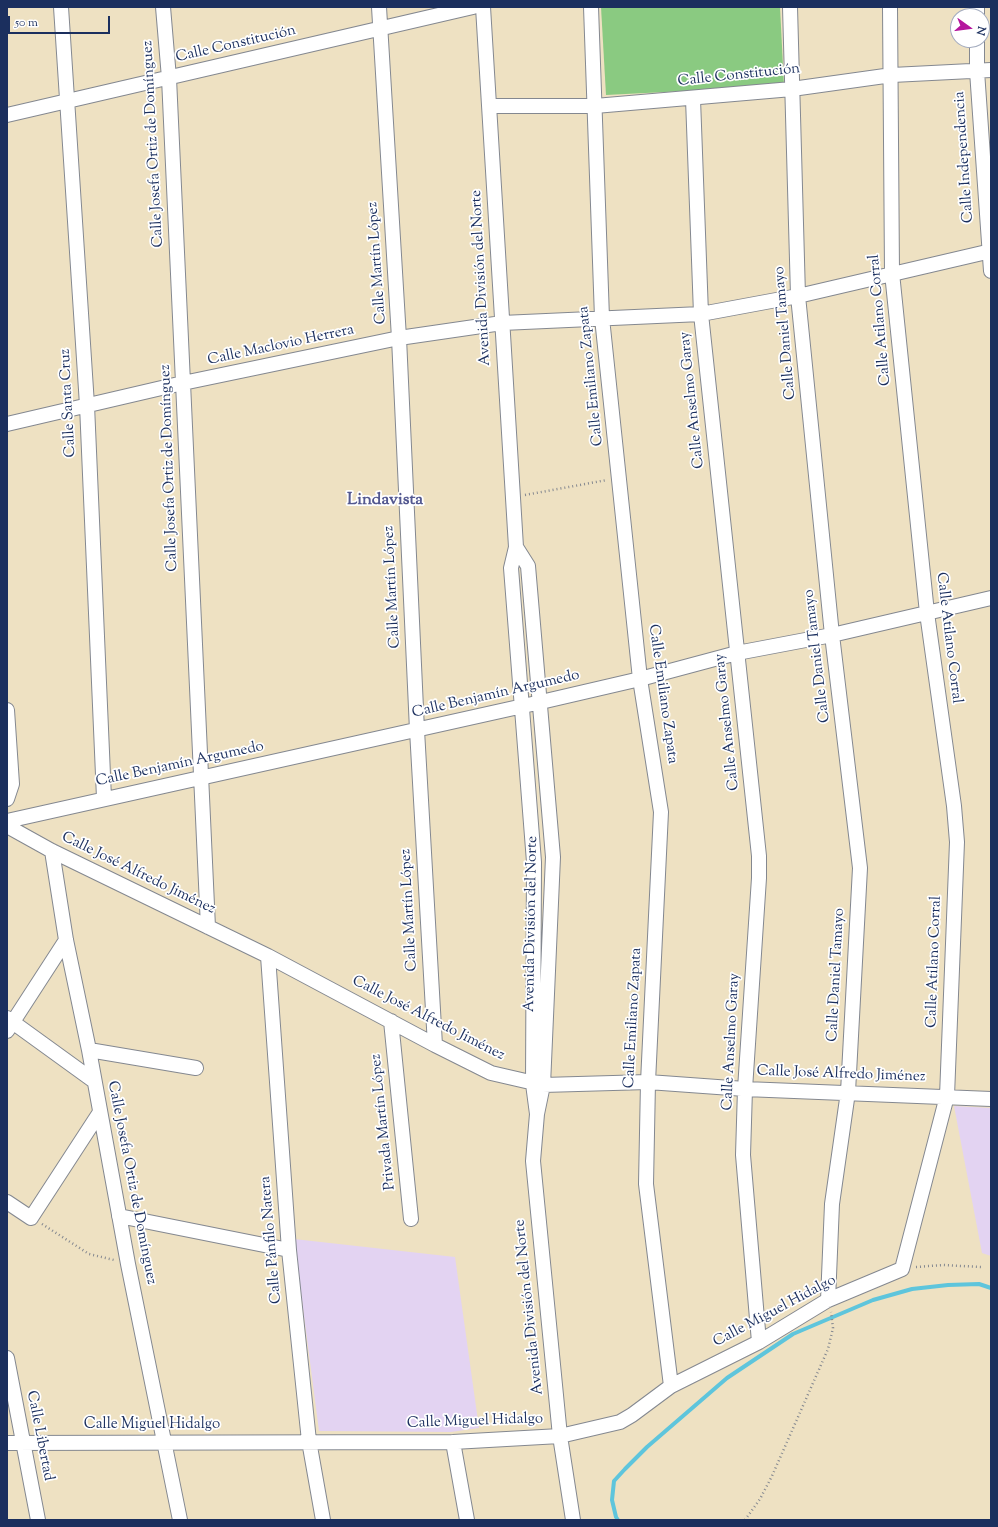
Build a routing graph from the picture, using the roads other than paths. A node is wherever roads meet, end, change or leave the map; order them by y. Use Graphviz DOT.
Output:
graph roads {
  1 [pos="61,7"];
  2 [pos="163,7"];
  3 [pos="379,7"];
  4 [pos="472,7"];
  5 [pos="483,7"];
  6 [pos="591,7"];
  7 [pos="790,7"];
  8 [pos="890,7"];
  9 [pos="380,28"];
  10 [pos="977,48"];
  11 [pos="991,70"];
  12 [pos="977,71"];
  13 [pos="892,75"];
  14 [pos="169,78"];
  15 [pos="792,89"];
  16 [pos="692,99"];
  17 [pos="68,102"];
  18 [pos="489,106"];
  19 [pos="595,106"];
  20 [pos="7,115"];
  21 [pos="990,252"];
  22 [pos="991,271"];
  23 [pos="892,273"];
  24 [pos="798,296"];
  25 [pos="701,314"];
  26 [pos="602,318"];
  27 [pos="502,324"];
  28 [pos="400,338"];
  29 [pos="183,383"];
  30 [pos="86,405"];
  31 [pos="7,424"];
  32 [pos="516,547"];
  33 [pos="991,598"];
  34 [pos="927,613"];
  35 [pos="832,635"];
  36 [pos="737,653"];
  37 [pos="640,679"];
  38 [pos="541,702"];
  39 [pos="523,705"];
  40 [pos="7,710"];
  41 [pos="417,730"];
  42 [pos="200,779"];
  43 [pos="104,798"];
  44 [pos="7,800"];
  45 [pos="7,821"];
  46 [pos="7,826"];
  47 [pos="52,851"];
  48 [pos="208,927"];
  49 [pos="66,940"];
  50 [pos="268,956"];
  51 [pos="390,1021"];
  52 [pos="9,1024"];
  53 [pos="435,1045"];
  54 [pos="89,1050"];
  55 [pos="196,1068"];
  56 [pos="94,1081"];
  57 [pos="648,1082"];
  58 [pos="538,1085"];
  59 [pos="745,1089"];
  60 [pos="848,1092"];
  61 [pos="947,1096"];
  62 [pos="991,1099"];
  63 [pos="100,1112"];
  64 [pos="7,1202"];
  65 [pos="119,1216"];
  66 [pos="411,1219"];
  67 [pos="289,1250"];
  68 [pos="902,1269"];
  69 [pos="830,1306"];
  70 [pos="759,1342"];
  71 [pos="7,1358"];
  72 [pos="671,1386"];
  73 [pos="560,1436"];
  74 [pos="309,1441"];
  75 [pos="23,1442"];
  76 [pos="453,1442"];
  77 [pos="7,1443"];
  78 [pos="166,1443"];
  79 [pos="38,1520"];
  80 [pos="180,1520"];
  81 [pos="323,1520"];
  82 [pos="467,1520"];
  83 [pos="573,1520"];
  1 -- 17 [label="street, Calle Santa Cruz"];
  2 -- 14 [label="street, Calle Josefa Ortiz de Domínguez"];
  3 -- 9 [label="street, Calle Martín López"];
  4 -- 9 [label="street, Calle Constitución"];
  5 -- 18 [label="street, Avenida División del Norte"];
  6 -- 19 [label="street, Calle Emiliano Zapata"];
  7 -- 15 [label="street, Calle Daniel Tamayo"];
  8 -- 13 [label="street, Calle Atilano Corral"];
  9 -- 14 [label="street, Calle Constitución"];
  9 -- 28 [label="street, Calle Martín López"];
  10 -- 12 [label="street, Calle Independencia"];
  11 -- 12 [label="street, Calle Constitución"];
  12 -- 13 [label="street, Calle Constitución"];
  12 -- 21 [label="street, Calle Independencia"];
  13 -- 15 [label="street, Calle Constitución"];
  13 -- 23 [label="street, Calle Atilano Corral"];
  14 -- 17 [label="street, Calle Constitución"];
  14 -- 29 [label="street, Calle Josefa Ortiz de Domínguez"];
  15 -- 16 [label="street, Calle Constitución"];
  15 -- 24 [label="street, Calle Daniel Tamayo"];
  16 -- 19 [label="street, Calle Constitución"];
  16 -- 25 [label="street, Calle Anselmo Garay"];
  17 -- 20 [label="street, Calle Constitución"];
  17 -- 30 [label="street, Calle Santa Cruz"];
  18 -- 19 [label="street, Calle Constitución"];
  18 -- 27 [label="street, Avenida División del Norte"];
  19 -- 26 [label="street, Calle Emiliano Zapata"];
  21 -- 22 [label="street, Calle Independencia"];
  21 -- 23 [label="street, Calle Maclovio Herrera"];
  23 -- 24 [label="street, Calle Maclovio Herrera"];
  23 -- 34 [label="street, Calle Atilano Corral"];
  24 -- 25 [label="street, Calle Maclovio Herrera"];
  24 -- 35 [label="street, Calle Daniel Tamayo"];
  25 -- 26 [label="street, Calle Maclovio Herrera"];
  25 -- 36 [label="street, Calle Anselmo Garay"];
  26 -- 27 [label="street, Calle Maclovio Herrera"];
  26 -- 37 [label="street, Calle Emiliano Zapata"];
  27 -- 28 [label="street, Calle Maclovio Herrera"];
  27 -- 32 [label="street, Avenida División del Norte"];
  28 -- 29 [label="street, Calle Maclovio Herrera"];
  28 -- 41 [label="street, Calle Martín López"];
  29 -- 30 [label="street, Calle Maclovio Herrera"];
  29 -- 42 [label="street, Calle Josefa Ortiz de Domínguez"];
  30 -- 31 [label="street, Calle Maclovio Herrera"];
  30 -- 43 [label="street, Calle Santa Cruz"];
  32 -- 38 [label="street, Avenida División del Norte"];
  32 -- 39 [label="street, Avenida División del Norte"];
  33 -- 34 [label="street, Calle Benjamín Argumedo"];
  34 -- 35 [label="street, Calle Benjamín Argumedo"];
  34 -- 61 [label="street, Calle Atilano Corral"];
  35 -- 36 [label="street, Calle Benjamín Argumedo"];
  35 -- 60 [label="street, Calle Daniel Tamayo"];
  36 -- 37 [label="street, Calle Benjamín Argumedo"];
  36 -- 59 [label="street, Calle Anselmo Garay"];
  37 -- 38 [label="street, Calle Benjamín Argumedo"];
  37 -- 57 [label="street, Calle Emiliano Zapata"];
  38 -- 39 [label="street, Calle Benjamín Argumedo"];
  38 -- 58 [label="street, Avenida División del Norte"];
  39 -- 41 [label="street, Calle Benjamín Argumedo"];
  39 -- 58 [label="street, Avenida División del Norte"];
  40 -- 44 [label="street"];
  41 -- 42 [label="street, Calle Benjamín Argumedo"];
  41 -- 53 [label="street, Calle Martín López"];
  42 -- 43 [label="street, Calle Benjamín Argumedo"];
  42 -- 48 [label="street, Calle Josefa Ortiz de Domínguez"];
  43 -- 45 [label="street, Calle Benjamín Argumedo"];
  46 -- 47 [label="street, Calle José Alfredo Jiménez"];
  47 -- 48 [label="street, Calle José Alfredo Jiménez"];
  47 -- 49 [label="street, Calle Josefa Ortiz de Domínguez"];
  48 -- 50 [label="street, Calle José Alfredo Jiménez"];
  49 -- 52 [label="street"];
  49 -- 54 [label="street, Calle Josefa Ortiz de Domínguez"];
  50 -- 51 [label="street, Calle José Alfredo Jiménez"];
  50 -- 67 [label="street, Calle Pánfilo Natera"];
  51 -- 53 [label="street, Calle José Alfredo Jiménez"];
  51 -- 66 [label="street, Privada Martín López"];
  52 -- 56 [label="street"];
  53 -- 58 [label="street, Calle José Alfredo Jiménez"];
  54 -- 55 [label="street"];
  54 -- 56 [label="street, Calle Josefa Ortiz de Domínguez"];
  56 -- 63 [label="street, Calle Josefa Ortiz de Domínguez"];
  57 -- 58 [label="street, Calle José Alfredo Jiménez"];
  57 -- 59 [label="street, Calle José Alfredo Jiménez"];
  57 -- 72 [label="street, Calle Emiliano Zapata"];
  58 -- 73 [label="street, Avenida División del Norte"];
  59 -- 60 [label="street, Calle José Alfredo Jiménez"];
  59 -- 70 [label="street, Calle Anselmo Garay"];
  60 -- 61 [label="street, Calle José Alfredo Jiménez"];
  60 -- 69 [label="street, Calle Daniel Tamayo"];
  61 -- 62 [label="street, Calle José Alfredo Jiménez"];
  61 -- 68 [label="street, Calle Atilano Corral"];
  63 -- 64 [label="street"];
  63 -- 65 [label="street, Calle Josefa Ortiz de Domínguez"];
  65 -- 67 [label="street"];
  65 -- 78 [label="street, Calle Josefa Ortiz de Domínguez"];
  67 -- 74 [label="street, Calle Pánfilo Natera"];
  68 -- 69 [label="street, Calle Miguel Hidalgo"];
  69 -- 70 [label="street, Calle Miguel Hidalgo"];
  70 -- 72 [label="street, Calle Miguel Hidalgo"];
  71 -- 75 [label="street, Calle Libertad"];
  72 -- 73 [label="street, Calle Miguel Hidalgo"];
  73 -- 76 [label="street, Calle Miguel Hidalgo"];
  73 -- 83 [label="street, Avenida División del Norte"];
  74 -- 76 [label="street, Calle Miguel Hidalgo"];
  74 -- 78 [label="street, Calle Miguel Hidalgo"];
  74 -- 81 [label="street, Calle Pánfilo Natera"];
  75 -- 77 [label="street, Calle Miguel Hidalgo"];
  75 -- 78 [label="street, Calle Miguel Hidalgo"];
  75 -- 79 [label="street, Calle Libertad"];
  76 -- 82 [label="street"];
  78 -- 80 [label="street, Calle Josefa Ortiz de Domínguez"];
}
